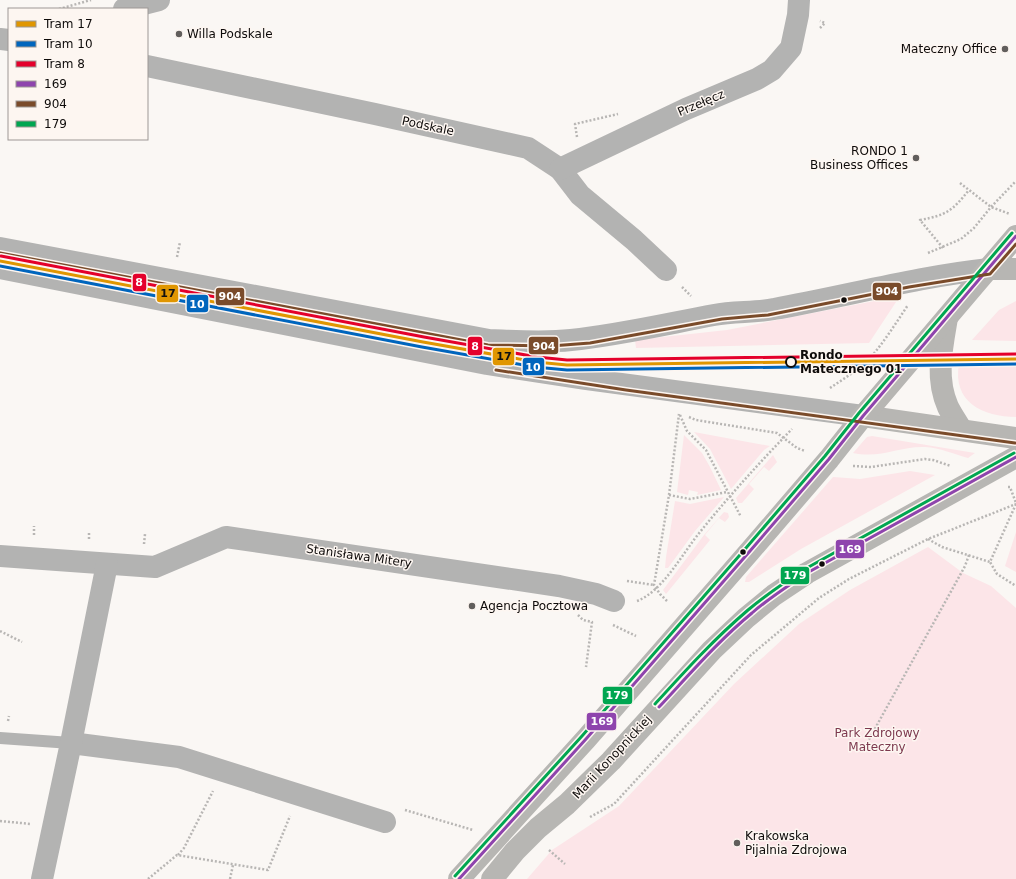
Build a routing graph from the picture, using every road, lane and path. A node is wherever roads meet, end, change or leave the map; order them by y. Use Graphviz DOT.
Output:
graph roads {
  1 [pos="91,0"];
  2 [pos="159,0"];
  3 [pos="799,0"];
  4 [pos="63,8"];
  5 [pos="128,8"];
  6 [pos="148,66"];
  7 [pos="575,124"];
  8 [pos="578,138"];
  9 [pos="560,169"];
  10 [pos="1016,181"];
  11 [pos="960,183"];
  12 [pos="969,190"];
  13 [pos="991,206"];
  14 [pos="1004,213"];
  15 [pos="1016,236"];
  16 [pos="180,242"];
  17 [pos="0,248"];
  18 [pos="943,248"];
  19 [pos="921,256"];
  20 [pos="176,264"];
  21 [pos="0,268"];
  22 [pos="989,269"];
  23 [pos="1016,269"];
  24 [pos="666,270"];
  25 [pos="909,304"];
  26 [pos="948,316"];
  27 [pos="827,390"];
  28 [pos="679,414"];
  29 [pos="863,416"];
  30 [pos="961,429"];
  31 [pos="784,438"];
  32 [pos="1016,438"];
  33 [pos="804,451"];
  34 [pos="1016,457"];
  35 [pos="847,464"];
  36 [pos="956,468"];
  37 [pos="1010,487"];
  38 [pos="728,492"];
  39 [pos="669,495"];
  40 [pos="730,497"];
  41 [pos="1016,504"];
  42 [pos="741,517"];
  43 [pos="928,539"];
  44 [pos="968,555"];
  45 [pos="0,556"];
  46 [pos="990,562"];
  47 [pos="107,564"];
  48 [pos="1016,586"];
  49 [pos="657,589"];
  50 [pos="614,601"];
  51 [pos="667,601"];
  52 [pos="577,614"];
  53 [pos="609,623"];
  54 [pos="0,631"];
  55 [pos="636,636"];
  56 [pos="22,642"];
  57 [pos="586,667"];
  58 [pos="0,738"];
  59 [pos="71,743"];
  60 [pos="867,743"];
  61 [pos="223,771"];
  62 [pos="298,794"];
  63 [pos="586,818"];
  64 [pos="0,821"];
  65 [pos="385,822"];
  66 [pos="38,824"];
  67 [pos="475,831"];
  68 [pos="552,844"];
  69 [pos="547,850"];
  70 [pos="551,853"];
  71 [pos="177,855"];
  72 [pos="565,864"];
  73 [pos="233,865"];
  74 [pos="42,879"];
  75 [pos="148,879"];
  76 [pos="230,879"];
  77 [pos="460,879"];
  78 [pos="492,879"];
  1 -- 4 [label="path"];
  2 -- 5 [label="street"];
  3 -- 9 [label="street, Przełęcz"];
  6 -- 9 [label="street, Podskale"];
  7 -- 8 [label="path"];
  9 -- 24 [label="street, Podskale"];
  10 -- 13 [label="path"];
  11 -- 12 [label="path"];
  12 -- 13 [label="path"];
  12 -- 18 [label="path"];
  13 -- 14 [label="path"];
  13 -- 18 [label="path"];
  15 -- 22 [label="main road"];
  16 -- 20 [label="path"];
  17 -- 22 [label="street"];
  18 -- 19 [label="path"];
  21 -- 29 [label="street"];
  22 -- 23 [label="main road"];
  22 -- 26 [label="main road"];
  25 -- 27 [label="path"];
  26 -- 29 [label="main road"];
  26 -- 30 [label="main road"];
  28 -- 31 [label="path"];
  28 -- 38 [label="path"];
  28 -- 39 [label="path"];
  29 -- 30 [label="main road"];
  29 -- 77 [label="main road"];
  30 -- 32 [label="main road"];
  31 -- 33 [label="path"];
  31 -- 40 [label="path"];
  34 -- 78 [label="main road, Marii Konopnickiej"];
  35 -- 36 [label="path"];
  37 -- 41 [label="path"];
  38 -- 39 [label="path"];
  38 -- 40 [label="path"];
  39 -- 49 [label="path"];
  40 -- 42 [label="path"];
  40 -- 49 [label="path"];
  41 -- 43 [label="path"];
  41 -- 46 [label="path"];
  43 -- 44 [label="path"];
  43 -- 63 [label="path"];
  44 -- 46 [label="path"];
  44 -- 60 [label="path"];
  45 -- 47 [label="street, Stanisława Mitery"];
  46 -- 48 [label="path"];
  47 -- 50 [label="street, Stanisława Mitery"];
  47 -- 59 [label="street"];
  49 -- 51 [label="path"];
  52 -- 57 [label="path"];
  53 -- 55 [label="path"];
  54 -- 56 [label="path"];
  58 -- 59 [label="lane"];
  59 -- 61 [label="street"];
  59 -- 74 [label="street"];
  61 -- 62 [label="street"];
  61 -- 71 [label="path"];
  62 -- 65 [label="street"];
  62 -- 73 [label="path"];
  64 -- 66 [label="path"];
  65 -- 67 [label="path"];
  68 -- 69 [label="path"];
  70 -- 72 [label="path"];
  71 -- 73 [label="path"];
  71 -- 75 [label="path"];
  73 -- 76 [label="path"];
}
